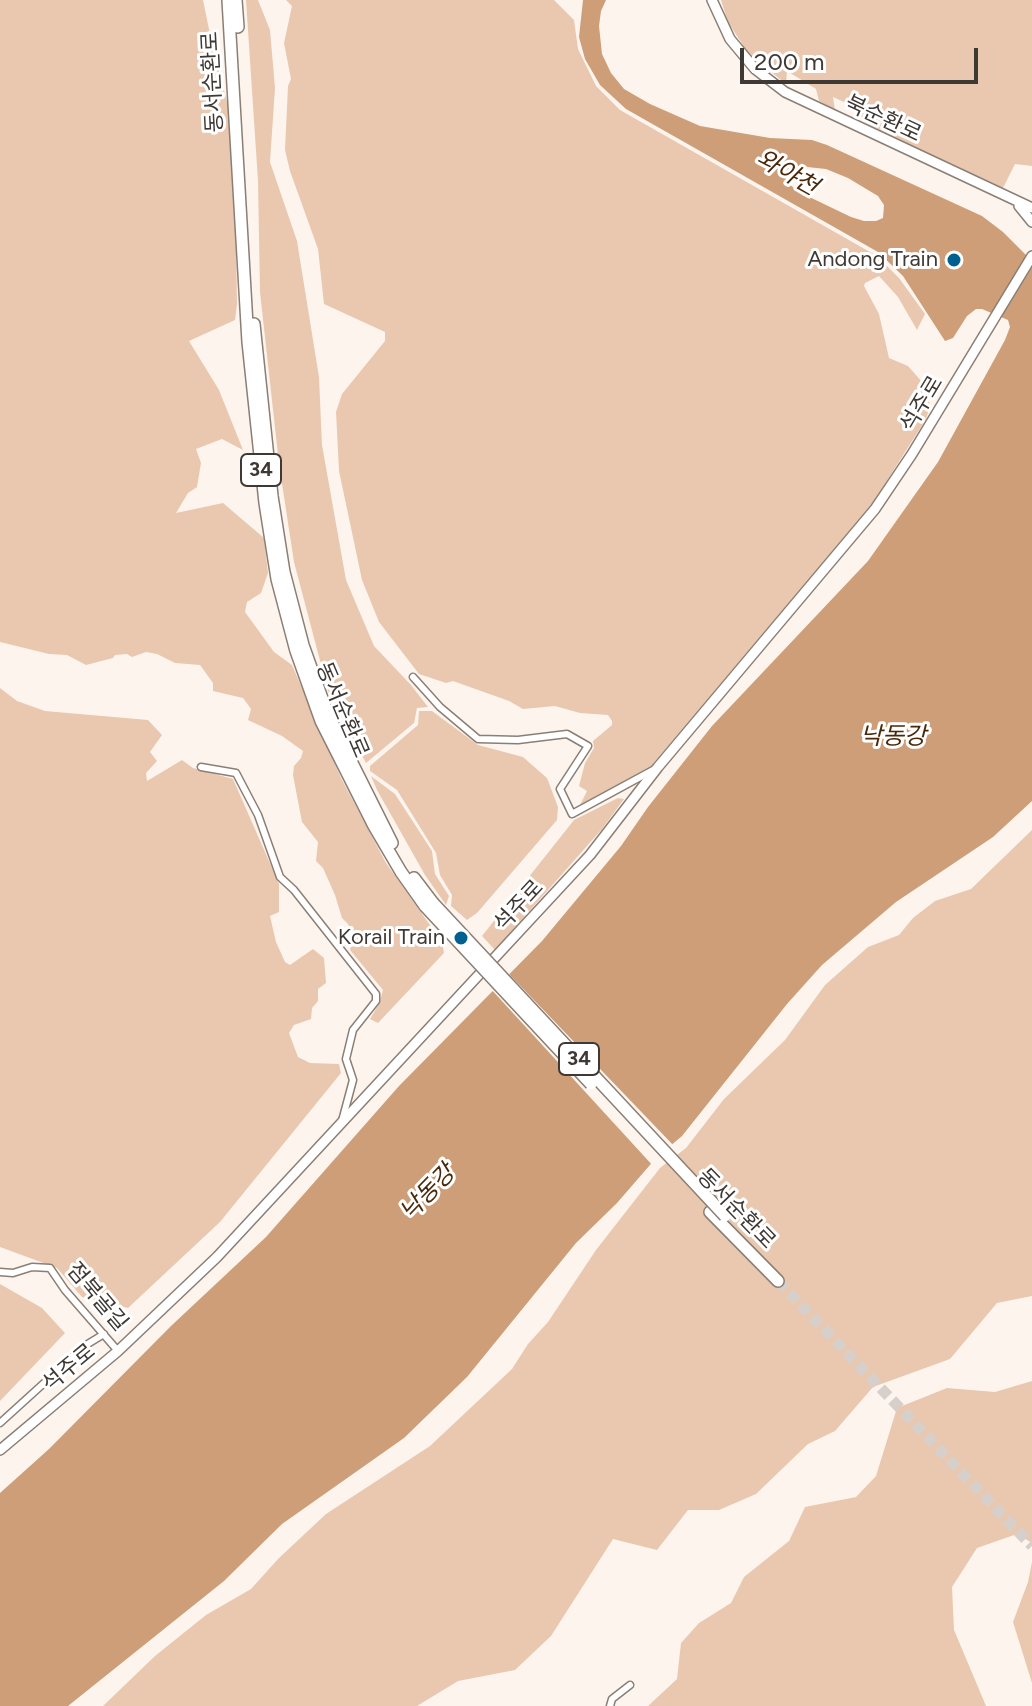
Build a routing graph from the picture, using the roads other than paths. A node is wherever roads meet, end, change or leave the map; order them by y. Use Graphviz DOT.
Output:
graph roads {
  1 [pos="228,0"];
  2 [pos="236,0"];
  3 [pos="712,0"];
  4 [pos="1014,201"];
  5 [pos="1032,205"];
  6 [pos="1032,222"];
  7 [pos="1032,256"];
  8 [pos="413,677"];
  9 [pos="201,767"];
  10 [pos="658,767"];
  11 [pos="429,904"];
  12 [pos="342,1121"];
  13 [pos="0,1272"];
  14 [pos="104,1334"];
  15 [pos="118,1351"];
  16 [pos="0,1423"];
  17 [pos="0,1450"];
  18 [pos="630,1685"];
  19 [pos="610,1706"];
  1 -- 11 [label="highway, 동서순환로 / 34"];
  2 -- 11 [label="highway, 동서순환로 / 34"];
  3 -- 4 [label="street, 북순환로"];
  4 -- 5 [label="street, 북순환로"];
  4 -- 6 [label="street"];
  7 -- 10 [label="street, 석주로"];
  8 -- 10 [label="street"];
  9 -- 12 [label="street"];
  10 -- 12 [label="street, 석주로"];
  11 -- 11 [label="highway, 동서순환로 / 34, bridge"];
  12 -- 15 [label="street, 석주로"];
  13 -- 14 [label="street, 점북골길"];
  14 -- 15 [label="street, 점북골길"];
  14 -- 16 [label="street"];
  15 -- 17 [label="street, 석주로"];
  18 -- 19 [label="street"];
}
